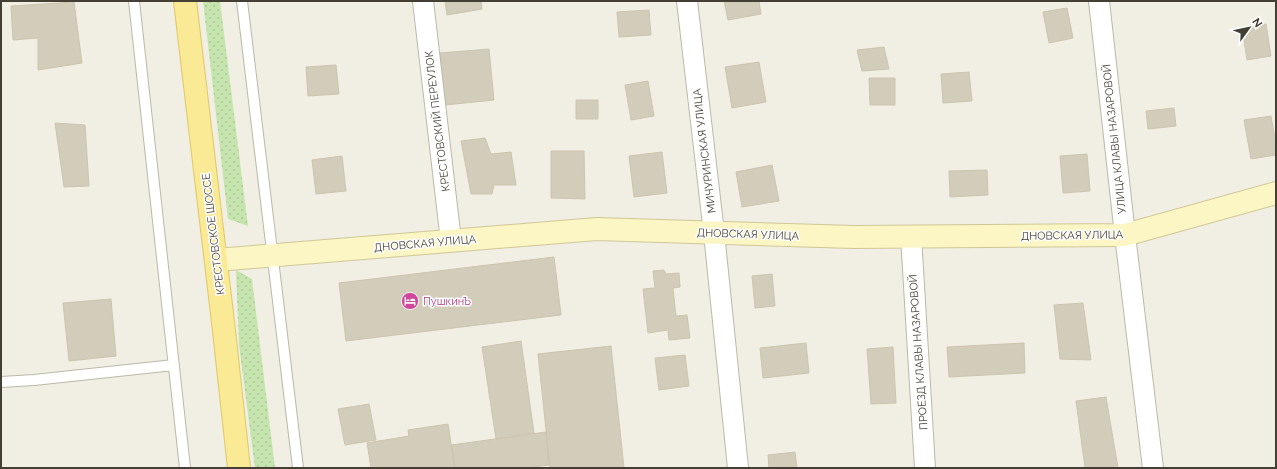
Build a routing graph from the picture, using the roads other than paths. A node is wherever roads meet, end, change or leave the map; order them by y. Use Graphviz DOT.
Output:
graph roads {
  1 [pos="134,1"];
  2 [pos="185,1"];
  3 [pos="242,1"];
  4 [pos="423,1"];
  5 [pos="687,1"];
  6 [pos="1099,1"];
  7 [pos="1276,193"];
  8 [pos="714,233"];
  9 [pos="1125,235"];
  10 [pos="911,236"];
  11 [pos="452,241"];
  12 [pos="272,255"];
  13 [pos="216,260"];
  14 [pos="174,365"];
  15 [pos="1,382"];
  16 [pos="185,468"];
  17 [pos="240,468"];
  18 [pos="298,468"];
  19 [pos="738,468"];
  20 [pos="925,468"];
  21 [pos="1154,468"];
  1 -- 14 [label="lane"];
  2 -- 13 [label="main road, КРЕСТОВСКОЕ ШОССЕ"];
  3 -- 12 [label="lane"];
  4 -- 11 [label="street, КРЕСТОВСКИЙ ПЕРЕУЛОК"];
  5 -- 8 [label="street, МИЧУРИНСКАЯ УЛИЦА"];
  6 -- 9 [label="street, УЛИЦА КЛАВЫ НАЗАРОВОЙ"];
  7 -- 9 [label="street, ДНОВСКАЯ УЛИЦА"];
  8 -- 10 [label="street, ДНОВСКАЯ УЛИЦА"];
  8 -- 11 [label="street, ДНОВСКАЯ УЛИЦА"];
  8 -- 19 [label="street, МИЧУРИНСКАЯ УЛИЦА"];
  9 -- 10 [label="street, ДНОВСКАЯ УЛИЦА"];
  9 -- 21 [label="street, УЛИЦА КЛАВЫ НАЗАРОВОЙ"];
  10 -- 20 [label="street, ПРОЕЗД КЛАВЫ НАЗАРОВОЙ"];
  11 -- 12 [label="street, ДНОВСКАЯ УЛИЦА"];
  12 -- 13 [label="street, ДНОВСКАЯ УЛИЦА"];
  12 -- 18 [label="lane"];
  13 -- 17 [label="main road, КРЕСТОВСКОЕ ШОССЕ"];
  14 -- 15 [label="lane"];
  14 -- 16 [label="lane"];
}
